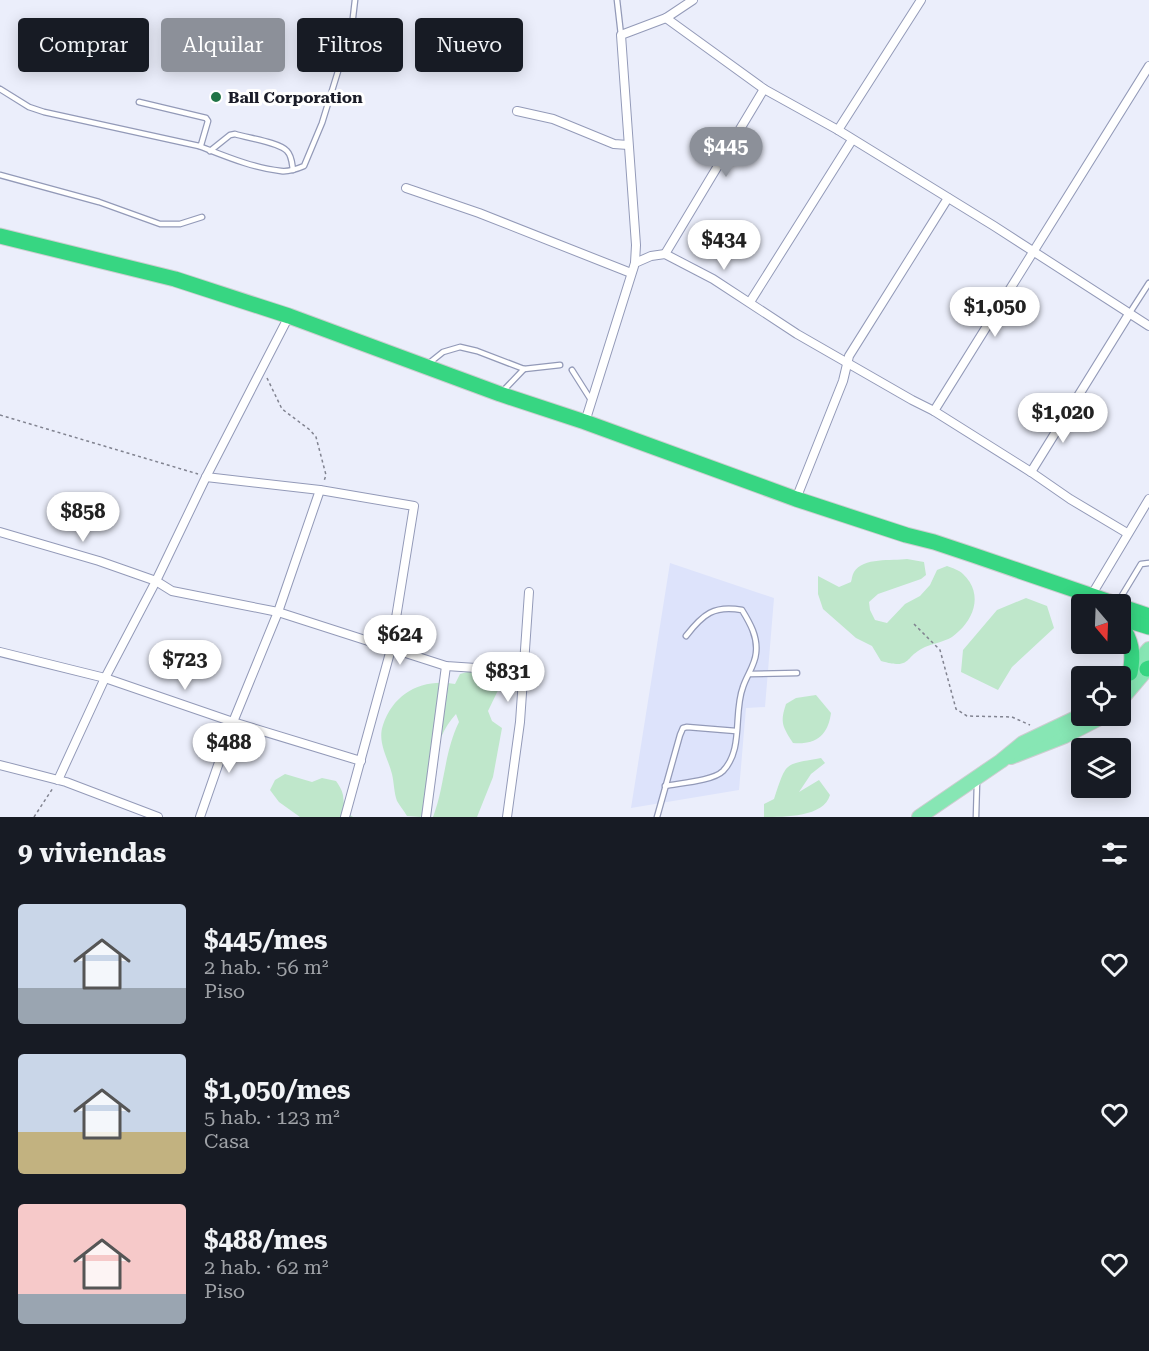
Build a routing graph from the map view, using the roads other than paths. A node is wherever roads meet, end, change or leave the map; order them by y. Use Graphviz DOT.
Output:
graph roads {
  1 [pos="355,0"];
  2 [pos="617,0"];
  3 [pos="693,0"];
  4 [pos="921,0"];
  5 [pos="666,18"];
  6 [pos="621,35"];
  7 [pos="1149,66"];
  8 [pos="0,89"];
  9 [pos="764,89"];
  10 [pos="139,102"];
  11 [pos="517,111"];
  12 [pos="838,130"];
  13 [pos="852,140"];
  14 [pos="628,145"];
  15 [pos="199,146"];
  16 [pos="210,151"];
  17 [pos="293,170"];
  18 [pos="0,175"];
  19 [pos="406,188"];
  20 [pos="948,198"];
  21 [pos="202,217"];
  22 [pos="1,239"];
  23 [pos="1034,251"];
  24 [pos="665,254"];
  25 [pos="635,263"];
  26 [pos="631,273"];
  27 [pos="1149,283"];
  28 [pos="750,302"];
  29 [pos="1129,314"];
  30 [pos="289,316"];
  31 [pos="1149,326"];
  32 [pos="846,363"];
  33 [pos="560,365"];
  34 [pos="426,366"];
  35 [pos="525,369"];
  36 [pos="572,370"];
  37 [pos="500,394"];
  38 [pos="591,400"];
  39 [pos="934,411"];
  40 [pos="585,422"];
  41 [pos="1031,472"];
  42 [pos="206,477"];
  43 [pos="320,490"];
  44 [pos="796,498"];
  45 [pos="1149,499"];
  46 [pos="0,532"];
  47 [pos="1127,533"];
  48 [pos="1149,563"];
  49 [pos="156,581"];
  50 [pos="529,592"];
  51 [pos="1091,594"];
  52 [pos="1124,594"];
  53 [pos="1071,595"];
  54 [pos="1131,609"];
  55 [pos="278,612"];
  56 [pos="1147,615"];
  57 [pos="1131,617"];
  58 [pos="686,636"];
  59 [pos="391,649"];
  60 [pos="1149,649"];
  61 [pos="0,652"];
  62 [pos="446,666"];
  63 [pos="1148,668"];
  64 [pos="523,671"];
  65 [pos="1131,671"];
  66 [pos="750,674"];
  67 [pos="797,674"];
  68 [pos="105,678"];
  69 [pos="1131,688"];
  70 [pos="1071,720"];
  71 [pos="233,722"];
  72 [pos="1084,726"];
  73 [pos="736,730"];
  74 [pos="361,761"];
  75 [pos="1001,761"];
  76 [pos="0,765"];
  77 [pos="976,776"];
  78 [pos="58,780"];
  79 [pos="665,786"];
  80 [pos="157,817"];
  81 [pos="200,817"];
  82 [pos="345,817"];
  83 [pos="426,817"];
  84 [pos="507,817"];
  85 [pos="657,817"];
  86 [pos="919,817"];
  87 [pos="976,817"];
  1 -- 17 [label="lane"];
  2 -- 6 [label="lane"];
  3 -- 5 [label="street"];
  4 -- 12 [label="street"];
  5 -- 6 [label="street"];
  5 -- 9 [label="street"];
  6 -- 14 [label="street"];
  7 -- 23 [label="street"];
  8 -- 15 [label="lane"];
  9 -- 12 [label="street"];
  9 -- 24 [label="street"];
  10 -- 15 [label="lane"];
  11 -- 14 [label="street"];
  12 -- 13 [label="street"];
  13 -- 20 [label="street"];
  13 -- 28 [label="street"];
  14 -- 25 [label="street"];
  15 -- 16 [label="lane"];
  16 -- 17 [label="lane"];
  16 -- 17 [label="lane"];
  18 -- 21 [label="lane"];
  19 -- 26 [label="street"];
  20 -- 23 [label="street"];
  20 -- 32 [label="street"];
  22 -- 30 [label="highway"];
  23 -- 29 [label="street"];
  23 -- 39 [label="street"];
  24 -- 25 [label="street"];
  24 -- 28 [label="street"];
  25 -- 26 [label="street"];
  26 -- 38 [label="street"];
  27 -- 29 [label="lane"];
  28 -- 32 [label="street"];
  29 -- 31 [label="street"];
  29 -- 41 [label="street"];
  30 -- 34 [label="highway"];
  30 -- 42 [label="street"];
  32 -- 39 [label="street"];
  32 -- 44 [label="street"];
  33 -- 35 [label="lane"];
  34 -- 35 [label="lane"];
  34 -- 37 [label="highway"];
  35 -- 37 [label="lane"];
  36 -- 38 [label="lane"];
  37 -- 40 [label="highway"];
  38 -- 40 [label="street"];
  39 -- 41 [label="street"];
  40 -- 44 [label="highway"];
  41 -- 47 [label="street"];
  42 -- 43 [label="street"];
  42 -- 49 [label="street"];
  43 -- 55 [label="street"];
  43 -- 59 [label="street"];
  44 -- 53 [label="highway"];
  45 -- 47 [label="street"];
  46 -- 49 [label="street"];
  47 -- 51 [label="street"];
  48 -- 52 [label="lane"];
  49 -- 55 [label="street"];
  49 -- 68 [label="street"];
  50 -- 64 [label="street"];
  54 -- 56 [label="highway"];
  55 -- 59 [label="street"];
  55 -- 71 [label="street"];
  56 -- 57 [label="highway"];
  58 -- 66 [label="lane"];
  59 -- 62 [label="street"];
  59 -- 74 [label="street"];
  60 -- 65 [label="main road"];
  61 -- 68 [label="street"];
  62 -- 64 [label="street"];
  62 -- 83 [label="street"];
  63 -- 69 [label="main road"];
  64 -- 84 [label="street"];
  66 -- 67 [label="lane"];
  66 -- 73 [label="lane"];
  68 -- 71 [label="street"];
  68 -- 78 [label="street"];
  70 -- 75 [label="main road"];
  71 -- 74 [label="street"];
  71 -- 81 [label="street"];
  72 -- 75 [label="main road"];
  73 -- 79 [label="lane"];
  73 -- 79 [label="lane"];
  74 -- 82 [label="street"];
  75 -- 77 [label="main road"];
  76 -- 78 [label="street"];
  77 -- 86 [label="main road"];
  77 -- 87 [label="lane"];
  78 -- 80 [label="street"];
  79 -- 85 [label="lane"];
}
